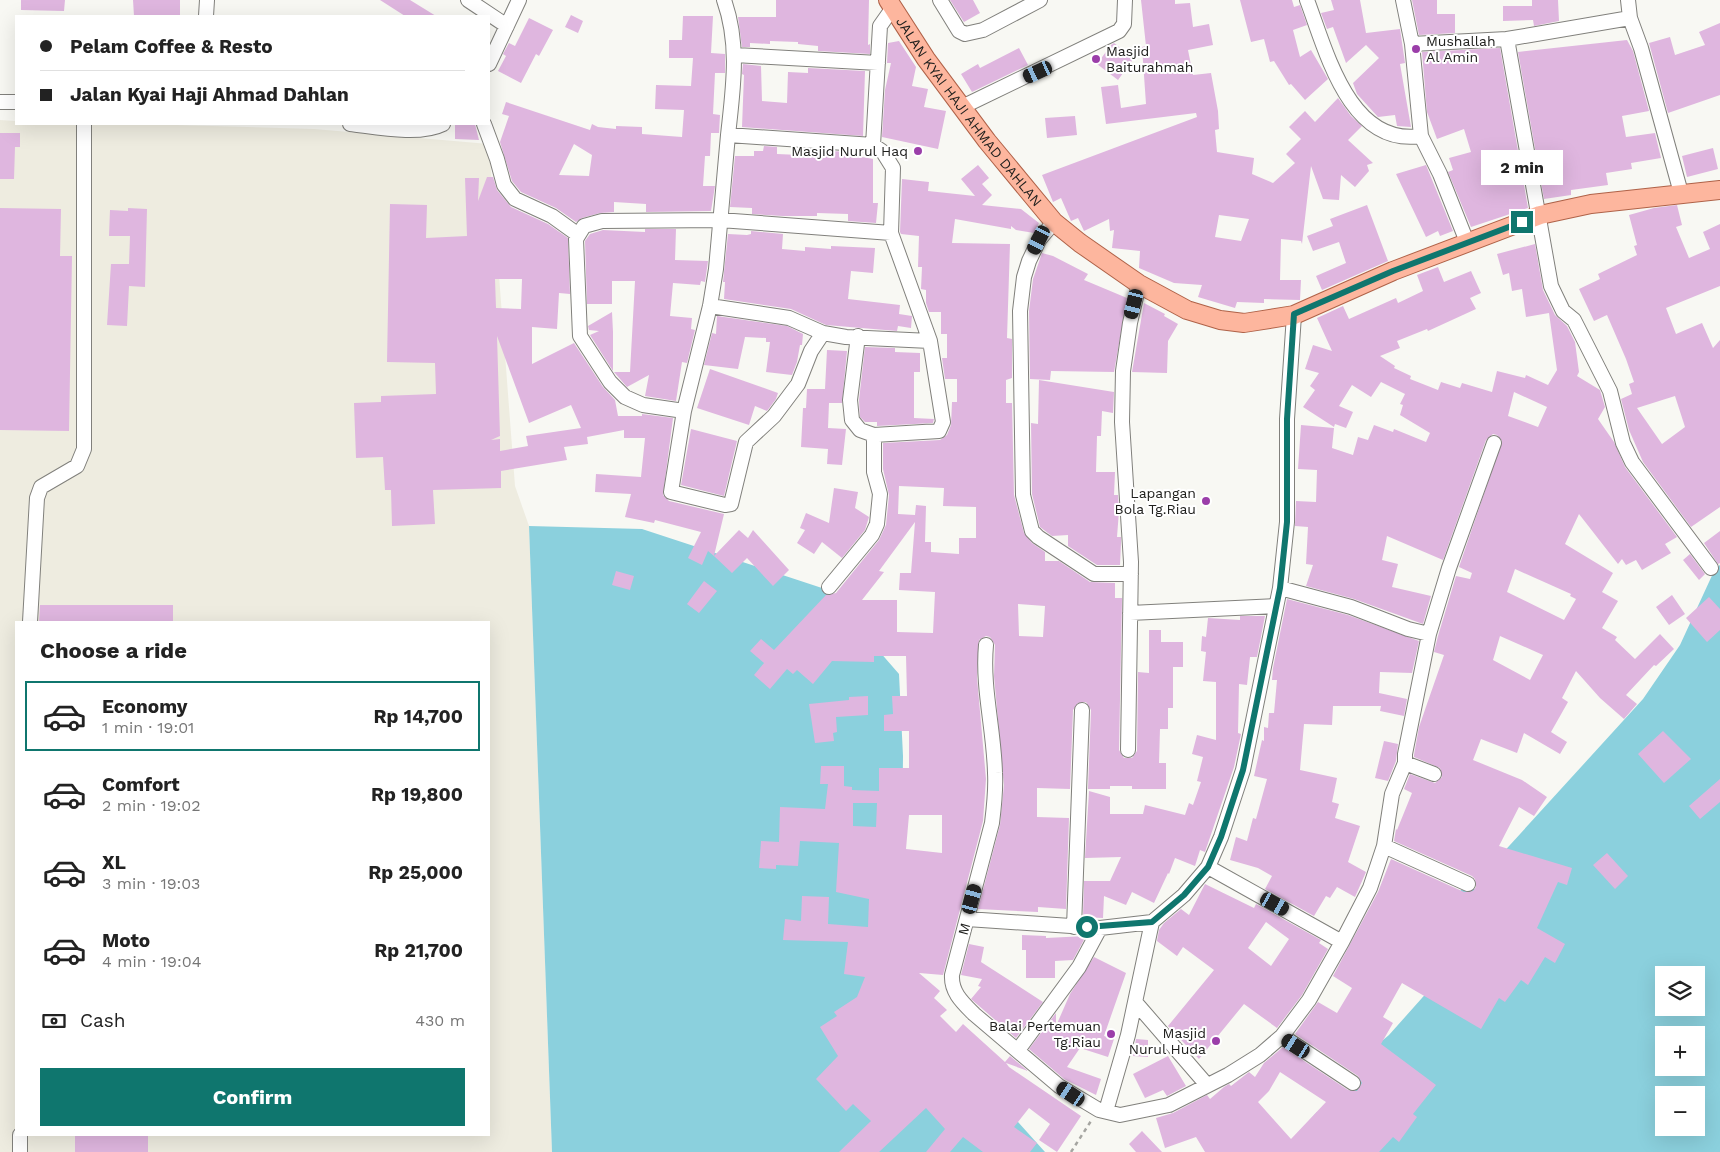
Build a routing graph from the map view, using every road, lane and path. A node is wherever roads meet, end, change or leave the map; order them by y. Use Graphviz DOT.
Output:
graph roads {
  1 [pos="207,0"];
  2 [pos="468,0"];
  3 [pos="519,0"];
  4 [pos="724,0"];
  5 [pos="940,0"];
  6 [pos="1040,0"];
  7 [pos="1125,0"];
  8 [pos="1308,0"];
  9 [pos="1403,0"];
  10 [pos="1628,0"];
  11 [pos="890,4"];
  12 [pos="206,15"];
  13 [pos="1630,18"];
  14 [pos="507,26"];
  15 [pos="1507,39"];
  16 [pos="1412,44"];
  17 [pos="735,55"];
  18 [pos="490,62"];
  19 [pos="878,63"];
  20 [pos="0,102"];
  21 [pos="15,102"];
  22 [pos="962,107"];
  23 [pos="84,125"];
  24 [pos="360,125"];
  25 [pos="441,125"];
  26 [pos="484,125"];
  27 [pos="728,136"];
  28 [pos="1422,136"];
  29 [pos="873,145"];
  30 [pos="1720,190"];
  31 [pos="1681,193"];
  32 [pos="1540,215"];
  33 [pos="720,220"];
  34 [pos="1054,222"];
  35 [pos="891,233"];
  36 [pos="577,234"];
  37 [pos="1467,242"];
  38 [pos="1139,284"];
  39 [pos="710,306"];
  40 [pos="1294,314"];
  41 [pos="823,333"];
  42 [pos="858,336"];
  43 [pos="930,341"];
  44 [pos="684,411"];
  45 [pos="874,435"];
  46 [pos="1494,443"];
  47 [pos="1711,568"];
  48 [pos="1131,574"];
  49 [pos="829,587"];
  50 [pos="1280,588"];
  51 [pos="1276,606"];
  52 [pos="1130,613"];
  53 [pos="30,621"];
  54 [pos="1429,634"];
  55 [pos="986,645"];
  56 [pos="1082,710"];
  57 [pos="1128,750"];
  58 [pos="1405,763"];
  59 [pos="1434,774"];
  60 [pos="1384,846"];
  61 [pos="1208,867"];
  62 [pos="1468,884"];
  63 [pos="967,918"];
  64 [pos="1152,922"];
  65 [pos="1074,927"];
  66 [pos="1100,928"];
  67 [pos="1342,942"];
  68 [pos="1136,1003"];
  69 [pos="1282,1036"];
  70 [pos="1018,1050"];
  71 [pos="1353,1083"];
  72 [pos="1207,1086"];
  73 [pos="1102,1111"];
  74 [pos="20,1136"];
  75 [pos="20,1152"];
  76 [pos="1071,1152"];
  1 -- 12 [label="street"];
  2 -- 14 [label="street"];
  3 -- 14 [label="street"];
  4 -- 17 [label="street"];
  5 -- 6 [label="street"];
  7 -- 22 [label="street"];
  8 -- 28 [label="street"];
  9 -- 16 [label="street"];
  10 -- 13 [label="street"];
  11 -- 19 [label="street"];
  11 -- 22 [label="main road, JALAN KYAI HAJI AHMAD DAHLAN"];
  13 -- 15 [label="street"];
  13 -- 31 [label="street"];
  14 -- 18 [label="street"];
  15 -- 16 [label="street"];
  15 -- 32 [label="street"];
  16 -- 28 [label="street"];
  17 -- 19 [label="street"];
  17 -- 27 [label="street"];
  19 -- 29 [label="street"];
  20 -- 21 [label="street"];
  22 -- 34 [label="main road, JALAN KYAI HAJI AHMAD DAHLAN"];
  23 -- 53 [label="street"];
  24 -- 25 [label="street"];
  26 -- 36 [label="street"];
  27 -- 29 [label="street"];
  27 -- 33 [label="street"];
  28 -- 37 [label="street"];
  29 -- 35 [label="street"];
  30 -- 31 [label="main road, JALAN KYAI HAJI AHMAD DAHLAN"];
  31 -- 32 [label="main road, JALAN KYAI HAJI AHMAD DAHLAN"];
  32 -- 37 [label="main road, JALAN KYAI HAJI AHMAD DAHLAN"];
  32 -- 47 [label="street"];
  33 -- 35 [label="street"];
  33 -- 36 [label="street"];
  33 -- 39 [label="street"];
  34 -- 38 [label="main road, JALAN KYAI HAJI AHMAD DAHLAN"];
  34 -- 48 [label="street"];
  35 -- 43 [label="street"];
  36 -- 44 [label="street"];
  37 -- 40 [label="main road, JALAN KYAI HAJI AHMAD DAHLAN"];
  38 -- 40 [label="main road, JALAN KYAI HAJI AHMAD DAHLAN"];
  38 -- 48 [label="street"];
  39 -- 41 [label="street"];
  39 -- 44 [label="street"];
  40 -- 50 [label="street"];
  41 -- 42 [label="street"];
  41 -- 44 [label="street"];
  42 -- 43 [label="street"];
  42 -- 45 [label="street"];
  43 -- 45 [label="street"];
  45 -- 49 [label="street"];
  46 -- 54 [label="street"];
  48 -- 52 [label="street"];
  50 -- 51 [label="street"];
  50 -- 54 [label="street"];
  51 -- 52 [label="street"];
  51 -- 61 [label="street"];
  52 -- 57 [label="street"];
  54 -- 58 [label="street"];
  55 -- 63 [label="street, M"];
  56 -- 65 [label="street"];
  58 -- 59 [label="street"];
  58 -- 60 [label="street"];
  60 -- 62 [label="street"];
  60 -- 67 [label="street"];
  61 -- 64 [label="street"];
  61 -- 67 [label="street"];
  63 -- 65 [label="street"];
  63 -- 70 [label="street, M"];
  64 -- 66 [label="street"];
  64 -- 68 [label="street"];
  65 -- 66 [label="street"];
  66 -- 70 [label="street"];
  67 -- 69 [label="street"];
  68 -- 72 [label="street"];
  68 -- 73 [label="street"];
  69 -- 71 [label="street"];
  69 -- 72 [label="street"];
  70 -- 73 [label="street, M"];
  72 -- 73 [label="street"];
  73 -- 76 [label="path"];
  74 -- 75 [label="street"];
}
